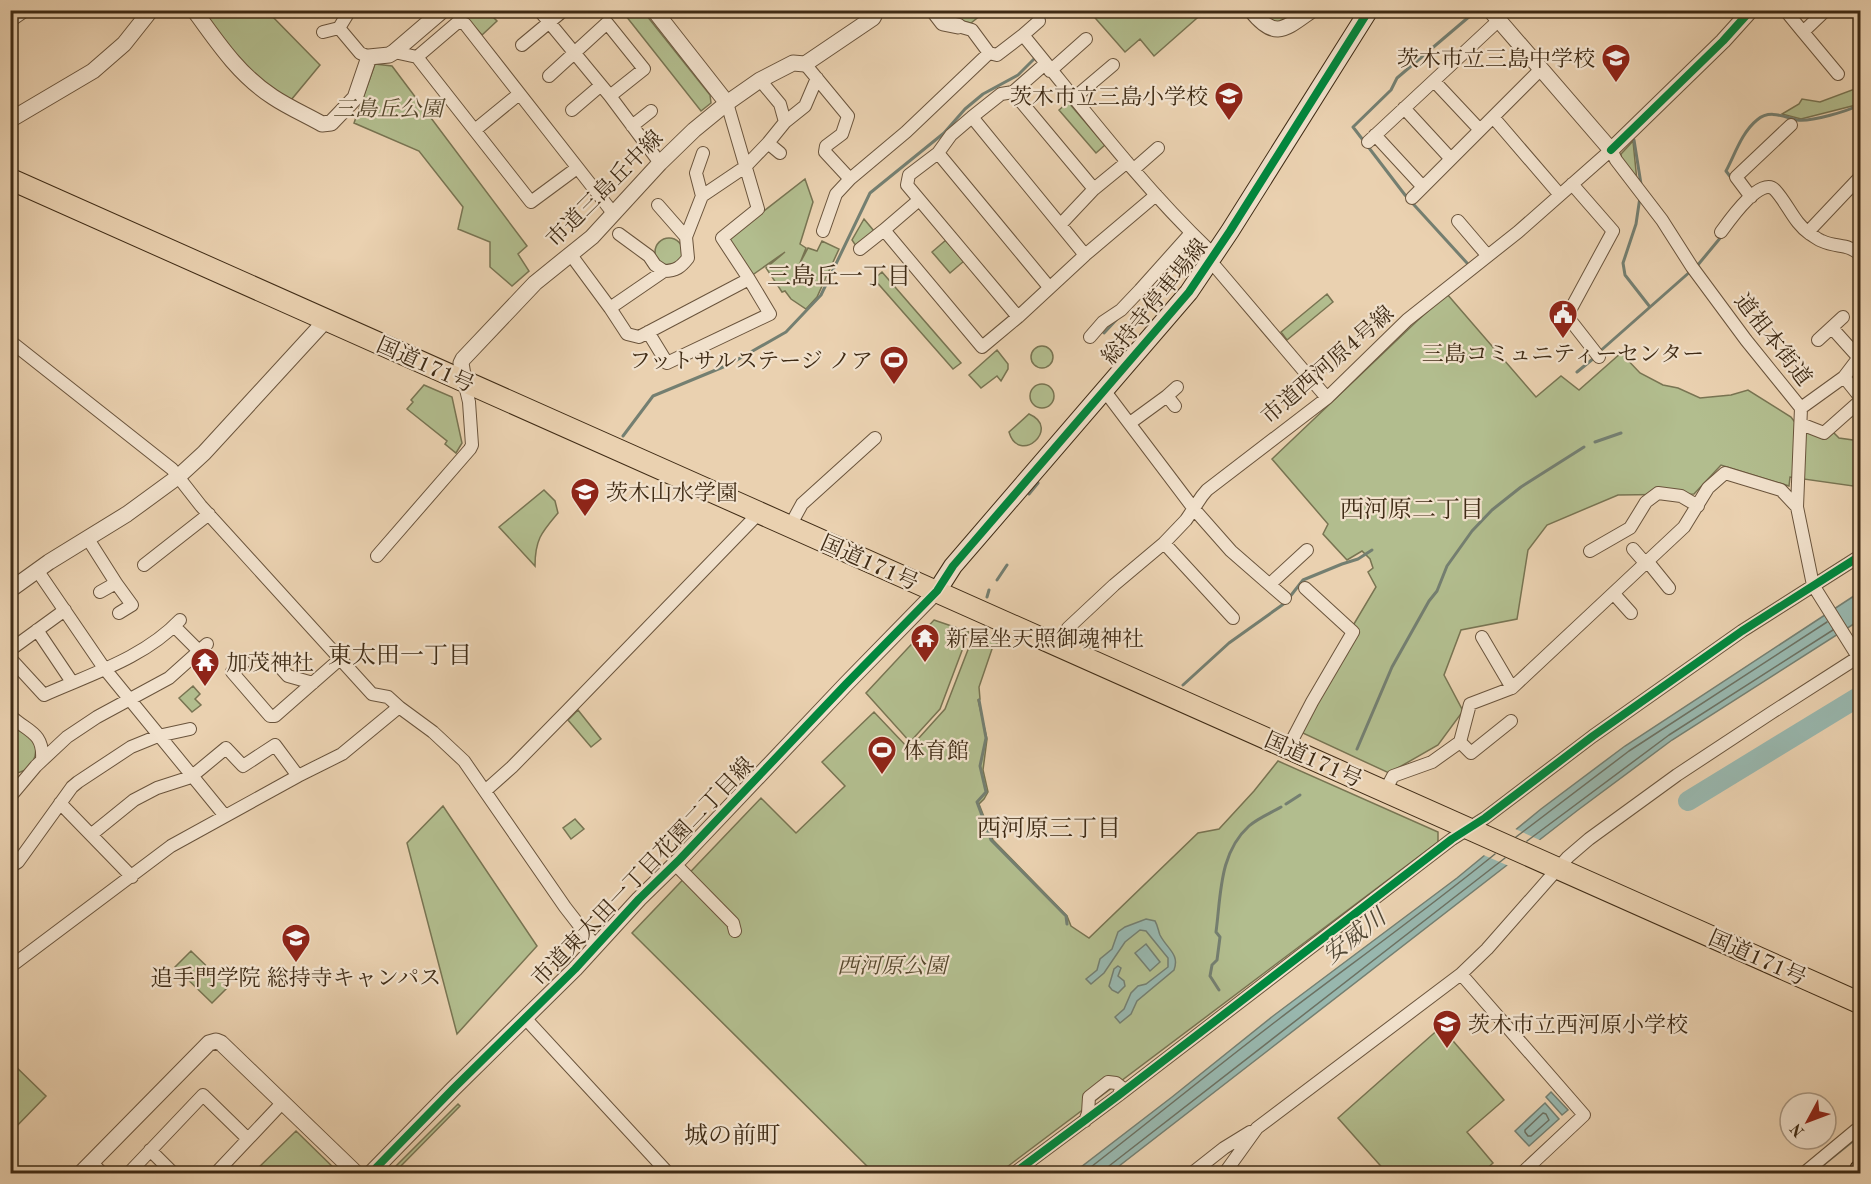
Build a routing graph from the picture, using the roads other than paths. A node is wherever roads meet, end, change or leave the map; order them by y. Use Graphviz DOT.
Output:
graph roads {
  1 [pos="26,10"];
  2 [pos="151,10"];
  3 [pos="194,10"];
  4 [pos="539,10"];
  5 [pos="564,10"];
  6 [pos="654,10"];
  7 [pos="878,10"];
  8 [pos="933,10"];
  9 [pos="1251,10"];
  10 [pos="1312,10"];
  11 [pos="1369,10"];
  12 [pos="1751,10"];
  13 [pos="1785,10"];
  14 [pos="1826,10"];
  15 [pos="349,11"];
  16 [pos="438,12"];
  17 [pos="1494,15"];
  18 [pos="10,21"];
  19 [pos="1039,21"];
  20 [pos="549,24"];
  21 [pos="958,26"];
  22 [pos="339,28"];
  23 [pos="323,32"];
  24 [pos="1803,32"];
  25 [pos="1023,35"];
  26 [pos="1086,39"];
  27 [pos="522,45"];
  28 [pos="394,52"];
  29 [pos="574,53"];
  30 [pos="989,53"];
  31 [pos="369,57"];
  32 [pos="417,57"];
  33 [pos="806,64"];
  34 [pos="1113,65"];
  35 [pos="1048,68"];
  36 [pos="1541,69"];
  37 [pos="1838,74"];
  38 [pos="549,76"];
  39 [pos="817,78"];
  40 [pos="760,81"];
  41 [pos="1434,81"];
  42 [pos="600,86"];
  43 [pos="1013,92"];
  44 [pos="519,94"];
  45 [pos="610,96"];
  46 [pos="1074,98"];
  47 [pos="727,103"];
  48 [pos="1404,108"];
  49 [pos="572,110"];
  50 [pos="651,111"];
  51 [pos="972,117"];
  52 [pos="1493,117"];
  53 [pos="10,120"];
  54 [pos="785,122"];
  55 [pos="1791,125"];
  56 [pos="632,126"];
  57 [pos="475,130"];
  58 [pos="1480,130"];
  59 [pos="768,143"];
  60 [pos="1158,148"];
  61 [pos="1611,150"];
  62 [pos="703,153"];
  63 [pos="780,153"];
  64 [pos="938,153"];
  65 [pos="1451,159"];
  66 [pos="660,163"];
  67 [pos="1130,165"];
  68 [pos="745,166"];
  69 [pos="578,168"];
  70 [pos="1860,177"];
  71 [pos="10,179"];
  72 [pos="850,179"];
  73 [pos="1572,184"];
  74 [pos="1423,187"];
  75 [pos="1094,189"];
  76 [pos="1156,195"];
  77 [pos="1560,195"];
  78 [pos="702,196"];
  79 [pos="1751,197"];
  80 [pos="1412,198"];
  81 [pos="919,200"];
  82 [pos="658,205"];
  83 [pos="613,213"];
  84 [pos="1458,221"];
  85 [pos="1061,224"];
  86 [pos="884,230"];
  87 [pos="823,231"];
  88 [pos="1721,232"];
  89 [pos="1808,232"];
  90 [pos="1191,233"];
  91 [pos="619,234"];
  92 [pos="686,237"];
  93 [pos="860,249"];
  94 [pos="572,255"];
  95 [pos="1085,255"];
  96 [pos="1487,255"];
  97 [pos="1860,255"];
  98 [pos="1214,256"];
  99 [pos="664,271"];
  100 [pos="749,279"];
  101 [pos="1049,287"];
  102 [pos="610,308"];
  103 [pos="1018,317"];
  104 [pos="1843,317"];
  105 [pos="327,320"];
  106 [pos="1832,328"];
  107 [pos="648,332"];
  108 [pos="1090,338"];
  109 [pos="1818,340"];
  110 [pos="10,341"];
  111 [pos="1599,357"];
  112 [pos="1860,357"];
  113 [pos="1844,376"];
  114 [pos="464,381"];
  115 [pos="1177,387"];
  116 [pos="1104,390"];
  117 [pos="1327,398"];
  118 [pos="1860,399"];
  119 [pos="1801,408"];
  120 [pos="1130,423"];
  121 [pos="1801,424"];
  122 [pos="875,438"];
  123 [pos="179,476"];
  124 [pos="1698,506"];
  125 [pos="1797,507"];
  126 [pos="1194,509"];
  127 [pos="760,512"];
  128 [pos="209,514"];
  129 [pos="790,526"];
  130 [pos="88,539"];
  131 [pos="1164,543"];
  132 [pos="1634,549"];
  133 [pos="1307,550"];
  134 [pos="1590,551"];
  135 [pos="377,556"];
  136 [pos="1860,556"];
  137 [pos="1647,563"];
  138 [pos="144,565"];
  139 [pos="37,570"];
  140 [pos="116,583"];
  141 [pos="1270,584"];
  142 [pos="1305,588"];
  143 [pos="1669,588"];
  144 [pos="1815,588"];
  145 [pos="10,590"];
  146 [pos="937,591"];
  147 [pos="100,592"];
  148 [pos="1614,594"];
  149 [pos="1285,598"];
  150 [pos="65,610"];
  151 [pos="119,613"];
  152 [pos="1631,613"];
  153 [pos="1233,618"];
  154 [pos="37,630"];
  155 [pos="1482,638"];
  156 [pos="1059,646"];
  157 [pos="10,650"];
  158 [pos="1859,656"];
  159 [pos="10,658"];
  160 [pos="340,659"];
  161 [pos="244,662"];
  162 [pos="280,667"];
  163 [pos="104,668"];
  164 [pos="72,682"];
  165 [pos="313,684"];
  166 [pos="1512,688"];
  167 [pos="129,700"];
  168 [pos="399,707"];
  169 [pos="10,715"];
  170 [pos="1511,721"];
  171 [pos="190,729"];
  172 [pos="158,736"];
  173 [pos="1460,742"];
  174 [pos="1288,748"];
  175 [pos="42,759"];
  176 [pos="26,776"];
  177 [pos="298,776"];
  178 [pos="191,777"];
  179 [pos="10,778"];
  180 [pos="485,791"];
  181 [pos="1386,791"];
  182 [pos="10,797"];
  183 [pos="60,803"];
  184 [pos="225,816"];
  185 [pos="1472,830"];
  186 [pos="92,834"];
  187 [pos="675,864"];
  188 [pos="1549,864"];
  189 [pos="11,868"];
  190 [pos="132,877"];
  191 [pos="735,931"];
  192 [pos="596,947"];
  193 [pos="10,967"];
  194 [pos="1461,974"];
  195 [pos="1860,1003"];
  196 [pos="525,1018"];
  197 [pos="1119,1095"];
  198 [pos="283,1102"];
  199 [pos="1085,1121"];
  200 [pos="1257,1128"];
  201 [pos="1860,1130"];
  202 [pos="248,1139"];
  203 [pos="150,1150"];
  204 [pos="86,1168"];
  205 [pos="103,1173"];
  206 [pos="128,1173"];
  207 [pos="174,1173"];
  208 [pos="215,1173"];
  209 [pos="357,1173"];
  210 [pos="370,1173"];
  211 [pos="669,1173"];
  212 [pos="1013,1173"];
  213 [pos="1191,1173"];
  214 [pos="1224,1173"];
  215 [pos="1521,1173"];
  216 [pos="1803,1173"];
  1 -- 18 [label="street"];
  2 -- 53 [label="street"];
  3 -- 31 [label="street"];
  4 -- 20 [label="street"];
  5 -- 20 [label="street"];
  6 -- 47 [label="street"];
  7 -- 33 [label="street, 市道三島丘中線"];
  8 -- 21 [label="street"];
  9 -- 10 [label="street"];
  11 -- 98 [label="main road, 総持寺停車場線"];
  12 -- 61 [label="street"];
  13 -- 24 [label="street"];
  14 -- 24 [label="street"];
  15 -- 22 [label="street"];
  16 -- 28 [label="street"];
  17 -- 36 [label="street"];
  17 -- 41 [label="street"];
  19 -- 25 [label="street"];
  20 -- 27 [label="street"];
  20 -- 29 [label="street"];
  21 -- 30 [label="street"];
  22 -- 23 [label="street"];
  22 -- 31 [label="street"];
  24 -- 37 [label="street"];
  25 -- 30 [label="street"];
  25 -- 35 [label="street"];
  26 -- 35 [label="street"];
  28 -- 31 [label="street"];
  28 -- 32 [label="street"];
  29 -- 38 [label="street"];
  29 -- 42 [label="street"];
  29 -- 45 [label="street"];
  30 -- 72 [label="street"];
  32 -- 44 [label="street"];
  32 -- 57 [label="street"];
  33 -- 39 [label="street"];
  33 -- 40 [label="street, 市道三島丘中線"];
  34 -- 46 [label="street"];
  35 -- 43 [label="street"];
  35 -- 46 [label="street"];
  36 -- 52 [label="street"];
  36 -- 61 [label="street"];
  39 -- 54 [label="street"];
  39 -- 72 [label="street"];
  40 -- 47 [label="street, 市道三島丘中線"];
  40 -- 54 [label="street"];
  41 -- 48 [label="street"];
  41 -- 58 [label="street"];
  42 -- 45 [label="street"];
  42 -- 49 [label="street"];
  43 -- 51 [label="street"];
  43 -- 75 [label="street"];
  44 -- 57 [label="street"];
  44 -- 69 [label="street"];
  45 -- 56 [label="street"];
  46 -- 67 [label="street"];
  47 -- 66 [label="street, 市道三島丘中線"];
  47 -- 68 [label="street"];
  48 -- 65 [label="street"];
  48 -- 74 [label="street"];
  50 -- 56 [label="street"];
  51 -- 64 [label="street"];
  51 -- 85 [label="street"];
  52 -- 58 [label="street"];
  52 -- 77 [label="street"];
  54 -- 59 [label="street"];
  55 -- 79 [label="street"];
  56 -- 66 [label="street"];
  57 -- 69 [label="street"];
  58 -- 65 [label="street"];
  59 -- 63 [label="street"];
  59 -- 68 [label="street"];
  60 -- 67 [label="street"];
  61 -- 73 [label="street, 市道西河原4号線"];
  61 -- 119 [label="street, 道祖本街道"];
  62 -- 78 [label="street"];
  64 -- 81 [label="street"];
  64 -- 101 [label="street"];
  65 -- 74 [label="street"];
  66 -- 83 [label="street, 市道三島丘中線"];
  67 -- 75 [label="street"];
  67 -- 76 [label="street"];
  68 -- 78 [label="street"];
  68 -- 100 [label="street"];
  69 -- 83 [label="street"];
  70 -- 89 [label="street"];
  71 -- 105 [label="highway, 国道171号"];
  72 -- 87 [label="street"];
  73 -- 77 [label="street, 市道西河原4号線"];
  73 -- 111 [label="street"];
  74 -- 80 [label="street"];
  75 -- 85 [label="street"];
  76 -- 90 [label="street"];
  76 -- 95 [label="street"];
  77 -- 96 [label="street, 市道西河原4号線"];
  78 -- 92 [label="street"];
  79 -- 88 [label="street"];
  79 -- 89 [label="street"];
  81 -- 86 [label="street"];
  81 -- 103 [label="street"];
  82 -- 92 [label="street"];
  83 -- 94 [label="street, 市道三島丘中線"];
  84 -- 96 [label="street"];
  85 -- 95 [label="street"];
  86 -- 93 [label="street"];
  86 -- 103 [label="street"];
  89 -- 97 [label="street"];
  90 -- 98 [label="street"];
  90 -- 108 [label="street"];
  91 -- 99 [label="street"];
  92 -- 99 [label="street"];
  94 -- 102 [label="street"];
  94 -- 114 [label="street, 市道三島丘中線"];
  95 -- 101 [label="street"];
  96 -- 117 [label="street, 市道西河原4号線"];
  98 -- 116 [label="main road, 総持寺停車場線"];
  98 -- 117 [label="street"];
  99 -- 102 [label="street"];
  100 -- 107 [label="street"];
  100 -- 107 [label="street"];
  101 -- 103 [label="street"];
  102 -- 107 [label="street"];
  104 -- 106 [label="street"];
  105 -- 114 [label="highway, 国道171号"];
  105 -- 123 [label="street"];
  106 -- 109 [label="street"];
  106 -- 112 [label="street"];
  110 -- 123 [label="street"];
  112 -- 113 [label="street"];
  113 -- 118 [label="street"];
  113 -- 119 [label="street"];
  114 -- 127 [label="highway, 国道171号"];
  114 -- 135 [label="street"];
  115 -- 120 [label="street"];
  116 -- 120 [label="street"];
  116 -- 146 [label="main road, 総持寺停車場線"];
  117 -- 126 [label="street, 市道西河原4号線"];
  118 -- 121 [label="street"];
  119 -- 121 [label="street, 道祖本街道"];
  120 -- 126 [label="street"];
  121 -- 125 [label="street, 道祖本街道"];
  122 -- 129 [label="street"];
  123 -- 128 [label="street"];
  123 -- 130 [label="street"];
  124 -- 125 [label="street"];
  124 -- 134 [label="street"];
  124 -- 137 [label="street"];
  125 -- 144 [label="street, 道祖本街道"];
  126 -- 131 [label="street, 市道西河原4号線"];
  126 -- 141 [label="street"];
  127 -- 129 [label="highway, 国道171号"];
  127 -- 180 [label="street"];
  128 -- 138 [label="street"];
  128 -- 160 [label="street"];
  129 -- 146 [label="highway, 国道171号"];
  130 -- 139 [label="street"];
  130 -- 140 [label="street"];
  131 -- 153 [label="street"];
  131 -- 156 [label="street, 市道西河原4号線"];
  132 -- 137 [label="street"];
  133 -- 141 [label="street"];
  136 -- 144 [label="street"];
  137 -- 143 [label="street"];
  137 -- 148 [label="street"];
  139 -- 145 [label="street"];
  139 -- 150 [label="street"];
  140 -- 147 [label="street"];
  140 -- 151 [label="street"];
  141 -- 149 [label="street"];
  142 -- 174 [label="street"];
  144 -- 158 [label="street"];
  144 -- 185 [label="street"];
  146 -- 156 [label="highway, 国道171号"];
  146 -- 187 [label="street, 市道東太田一丁目花園二丁目線"];
  148 -- 152 [label="street"];
  148 -- 166 [label="street"];
  150 -- 154 [label="street"];
  150 -- 163 [label="street"];
  154 -- 157 [label="street"];
  154 -- 164 [label="street"];
  155 -- 166 [label="street"];
  156 -- 174 [label="highway, 国道171号"];
  158 -- 188 [label="street"];
  159 -- 164 [label="street"];
  160 -- 165 [label="street"];
  160 -- 168 [label="street"];
  161 -- 165 [label="street"];
  162 -- 165 [label="street"];
  163 -- 164 [label="street"];
  163 -- 167 [label="street"];
  163 -- 167 [label="street"];
  166 -- 173 [label="street"];
  167 -- 172 [label="street"];
  167 -- 175 [label="street"];
  168 -- 177 [label="street"];
  168 -- 180 [label="street"];
  169 -- 175 [label="street"];
  170 -- 173 [label="street"];
  171 -- 172 [label="street"];
  172 -- 178 [label="street"];
  172 -- 183 [label="street"];
  173 -- 181 [label="street"];
  174 -- 181 [label="highway, 国道171号"];
  175 -- 176 [label="street"];
  176 -- 179 [label="street"];
  176 -- 182 [label="street"];
  177 -- 178 [label="street"];
  177 -- 184 [label="street"];
  178 -- 184 [label="street"];
  178 -- 186 [label="street"];
  180 -- 192 [label="street"];
  181 -- 185 [label="highway, 国道171号"];
  183 -- 186 [label="street"];
  183 -- 189 [label="street"];
  184 -- 190 [label="street"];
  185 -- 188 [label="highway, 国道171号"];
  185 -- 197 [label="street"];
  186 -- 190 [label="street"];
  187 -- 191 [label="street"];
  187 -- 192 [label="street, 市道東太田一丁目花園二丁目線"];
  188 -- 194 [label="street"];
  188 -- 195 [label="highway, 国道171号"];
  190 -- 193 [label="street"];
  192 -- 196 [label="street, 市道東太田一丁目花園二丁目線"];
  194 -- 200 [label="street"];
  194 -- 215 [label="street"];
  196 -- 210 [label="street, 市道東太田一丁目花園二丁目線"];
  196 -- 211 [label="street"];
  197 -- 199 [label="street"];
  197 -- 199 [label="street"];
  198 -- 202 [label="street"];
  198 -- 204 [label="street"];
  198 -- 209 [label="street"];
  199 -- 212 [label="street"];
  200 -- 213 [label="street"];
  200 -- 214 [label="street"];
  201 -- 216 [label="street"];
  202 -- 203 [label="street"];
  202 -- 208 [label="street"];
  203 -- 206 [label="street"];
  203 -- 207 [label="street"];
  204 -- 205 [label="street"];
}
